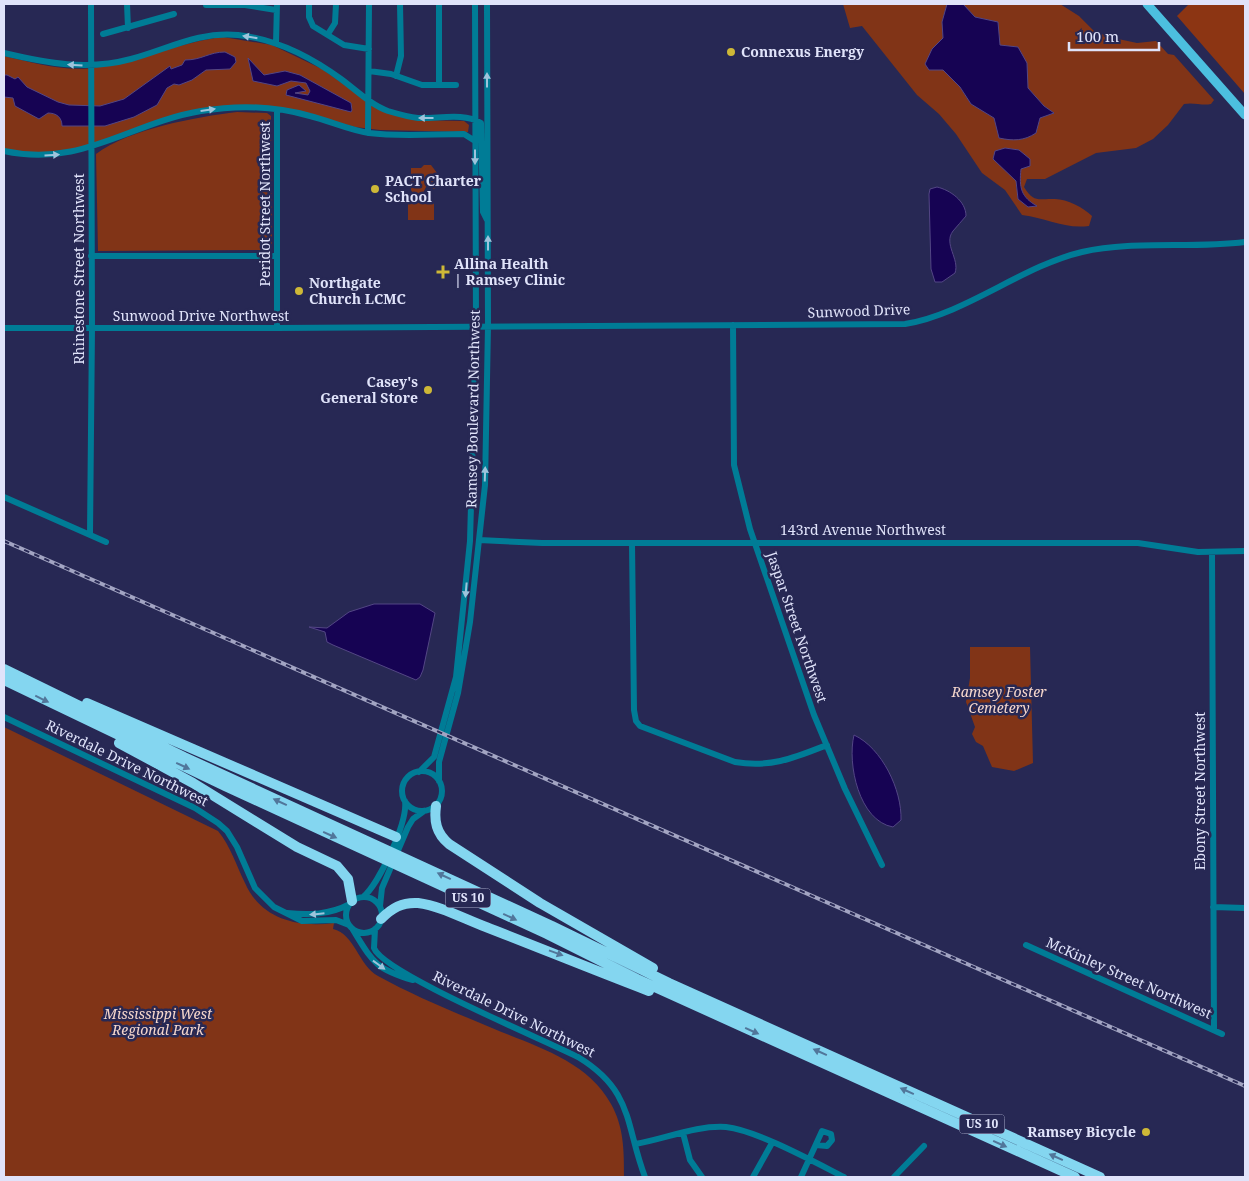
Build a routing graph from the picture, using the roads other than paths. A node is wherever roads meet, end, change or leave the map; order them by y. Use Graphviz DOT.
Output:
graph roads {
  1 [pos="91,4"];
  2 [pos="127,4"];
  3 [pos="245,4"];
  4 [pos="309,4"];
  5 [pos="336,4"];
  6 [pos="369,4"];
  7 [pos="400,4"];
  8 [pos="439,4"];
  9 [pos="475,4"];
  10 [pos="487,4"];
  11 [pos="1147,4"];
  12 [pos="206,5"];
  13 [pos="276,7"];
  14 [pos="174,14"];
  15 [pos="128,28"];
  16 [pos="103,34"];
  17 [pos="328,34"];
  18 [pos="276,43"];
  19 [pos="369,49"];
  20 [pos="4,53"];
  21 [pos="92,66"];
  22 [pos="369,71"];
  23 [pos="396,76"];
  24 [pos="440,85"];
  25 [pos="456,85"];
  26 [pos="368,100"];
  27 [pos="277,110"];
  28 [pos="1245,115"];
  29 [pos="475,119"];
  30 [pos="368,133"];
  31 [pos="475,141"];
  32 [pos="91,147"];
  33 [pos="4,152"];
  34 [pos="488,221"];
  35 [pos="1245,242"];
  36 [pos="91,256"];
  37 [pos="277,256"];
  38 [pos="733,325"];
  39 [pos="476,326"];
  40 [pos="488,326"];
  41 [pos="4,328"];
  42 [pos="92,328"];
  43 [pos="277,328"];
  44 [pos="4,497"];
  45 [pos="90,534"];
  46 [pos="479,540"];
  47 [pos="106,542"];
  48 [pos="632,542"];
  49 [pos="754,543"];
  50 [pos="1245,551"];
  51 [pos="1212,552"];
  52 [pos="4,669"];
  53 [pos="4,680"];
  54 [pos="34,684"];
  55 [pos="451,710"];
  56 [pos="76,715"];
  57 [pos="4,717"];
  58 [pos="827,745"];
  59 [pos="440,747"];
  60 [pos="419,772"];
  61 [pos="439,781"];
  62 [pos="405,800"];
  63 [pos="436,806"];
  64 [pos="424,811"];
  65 [pos="397,842"];
  66 [pos="882,865"];
  67 [pos="386,871"];
  68 [pos="363,897"];
  69 [pos="351,902"];
  70 [pos="380,907"];
  71 [pos="1213,908"];
  72 [pos="1245,908"];
  73 [pos="283,912"];
  74 [pos="381,919"];
  75 [pos="351,927"];
  76 [pos="375,929"];
  77 [pos="1026,945"];
  78 [pos="419,982"];
  79 [pos="700,997"];
  80 [pos="728,1020"];
  81 [pos="1214,1030"];
  82 [pos="1222,1034"];
  83 [pos="683,1133"];
  84 [pos="772,1143"];
  85 [pos="635,1144"];
  86 [pos="816,1145"];
  87 [pos="924,1146"];
  88 [pos="810,1160"];
  89 [pos="645,1177"];
  90 [pos="702,1177"];
  91 [pos="753,1177"];
  92 [pos="801,1177"];
  93 [pos="844,1177"];
  94 [pos="894,1177"];
  95 [pos="1075,1177"];
  96 [pos="1100,1177"];
  1 -- 21 [label="street, Rhinestone Street Northwest"];
  2 -- 15 [label="street"];
  3 -- 12 [label="street"];
  3 -- 13 [label="street"];
  4 -- 17 [label="street"];
  5 -- 17 [label="street"];
  6 -- 19 [label="street"];
  7 -- 23 [label="street"];
  8 -- 24 [label="street"];
  9 -- 29 [label="street, Ramsey Boulevard Northwest"];
  34 -- 10 [label="street, Ramsey Boulevard Northwest, one-way"];
  11 -- 28 [label="main road"];
  13 -- 18 [label="street"];
  14 -- 15 [label="street"];
  15 -- 16 [label="street"];
  17 -- 19 [label="street"];
  18 -- 21 [label="street, one-way"];
  18 -- 26 [label="street"];
  19 -- 22 [label="street"];
  21 -- 20 [label="street, one-way"];
  21 -- 32 [label="street, Rhinestone Street Northwest"];
  22 -- 23 [label="street"];
  22 -- 26 [label="street"];
  23 -- 24 [label="street"];
  24 -- 25 [label="street"];
  29 -- 26 [label="street, one-way"];
  26 -- 30 [label="street"];
  27 -- 30 [label="street"];
  32 -- 27 [label="street, one-way"];
  27 -- 37 [label="street, Peridot Street Northwest"];
  29 -- 31 [label="street, Ramsey Boulevard Northwest"];
  29 -- 34 [label="street"];
  30 -- 31 [label="street"];
  31 -- 39 [label="street, Ramsey Boulevard Northwest, one-way"];
  33 -- 32 [label="street, one-way"];
  32 -- 36 [label="street, Rhinestone Street Northwest"];
  40 -- 34 [label="street, Ramsey Boulevard Northwest, one-way"];
  35 -- 38 [label="street, Sunwood Drive"];
  36 -- 37 [label="street"];
  36 -- 42 [label="street, Rhinestone Street Northwest"];
  37 -- 43 [label="street, Peridot Street Northwest"];
  38 -- 40 [label="street, Sunwood Drive"];
  38 -- 49 [label="street, Jaspar Street Northwest"];
  39 -- 40 [label="street, Sunwood Drive Northwest"];
  39 -- 43 [label="street, Sunwood Drive Northwest"];
  39 -- 55 [label="street, Ramsey Boulevard Northwest, one-way"];
  46 -- 40 [label="street, Ramsey Boulevard Northwest, one-way"];
  41 -- 42 [label="street, Sunwood Drive Northwest"];
  42 -- 43 [label="street, Sunwood Drive Northwest"];
  42 -- 45 [label="street, Rhinestone Street Northwest"];
  44 -- 45 [label="street"];
  45 -- 47 [label="street"];
  46 -- 48 [label="street, 143rd Avenue Northwest"];
  46 -- 55 [label="street, Ramsey Boulevard Northwest"];
  48 -- 49 [label="street, 143rd Avenue Northwest"];
  48 -- 58 [label="street"];
  49 -- 51 [label="street, 143rd Avenue Northwest"];
  49 -- 58 [label="street, Jaspar Street Northwest"];
  50 -- 51 [label="street, 143rd Avenue Northwest"];
  51 -- 71 [label="street, Ebony Street Northwest"];
  52 -- 54 [label="highway, US 10"];
  53 -- 56 [label="highway, US 10, one-way"];
  54 -- 65 [label="highway"];
  79 -- 54 [label="highway, US 10, one-way"];
  55 -- 59 [label="street, Ramsey Boulevard Northwest"];
  56 -- 69 [label="highway"];
  56 -- 80 [label="highway, US 10, one-way"];
  57 -- 73 [label="street, Riverdale Drive Northwest"];
  58 -- 66 [label="street, Jaspar Street Northwest"];
  59 -- 60 [label="street, Ramsey Boulevard Northwest"];
  59 -- 61 [label="street, Ramsey Boulevard Northwest"];
  60 -- 61 [label="street"];
  60 -- 62 [label="street"];
  61 -- 63 [label="street"];
  62 -- 64 [label="street"];
  62 -- 65 [label="street"];
  63 -- 64 [label="street"];
  63 -- 79 [label="highway"];
  64 -- 65 [label="street"];
  65 -- 67 [label="street"];
  67 -- 68 [label="street"];
  67 -- 70 [label="street"];
  68 -- 69 [label="street"];
  68 -- 70 [label="street"];
  69 -- 73 [label="street, one-way"];
  69 -- 75 [label="street"];
  70 -- 74 [label="street"];
  71 -- 72 [label="street"];
  71 -- 81 [label="street, Ebony Street Northwest"];
  73 -- 75 [label="street, Riverdale Drive Northwest"];
  74 -- 76 [label="street"];
  74 -- 80 [label="highway, one-way"];
  75 -- 76 [label="street"];
  75 -- 78 [label="street, Riverdale Drive Northwest, one-way"];
  76 -- 78 [label="street, Riverdale Drive Northwest"];
  77 -- 81 [label="street, McKinley Street Northwest"];
  78 -- 85 [label="street, Riverdale Drive Northwest"];
  96 -- 79 [label="highway, US 10, one-way"];
  80 -- 95 [label="highway, US 10, one-way"];
  81 -- 82 [label="street, McKinley Street Northwest"];
  83 -- 84 [label="street"];
  83 -- 85 [label="street"];
  83 -- 90 [label="street"];
  84 -- 88 [label="street"];
  84 -- 91 [label="street"];
  85 -- 89 [label="street, Riverdale Drive Northwest"];
  86 -- 88 [label="street"];
  87 -- 94 [label="street"];
  88 -- 92 [label="street"];
  88 -- 93 [label="street"];
}
